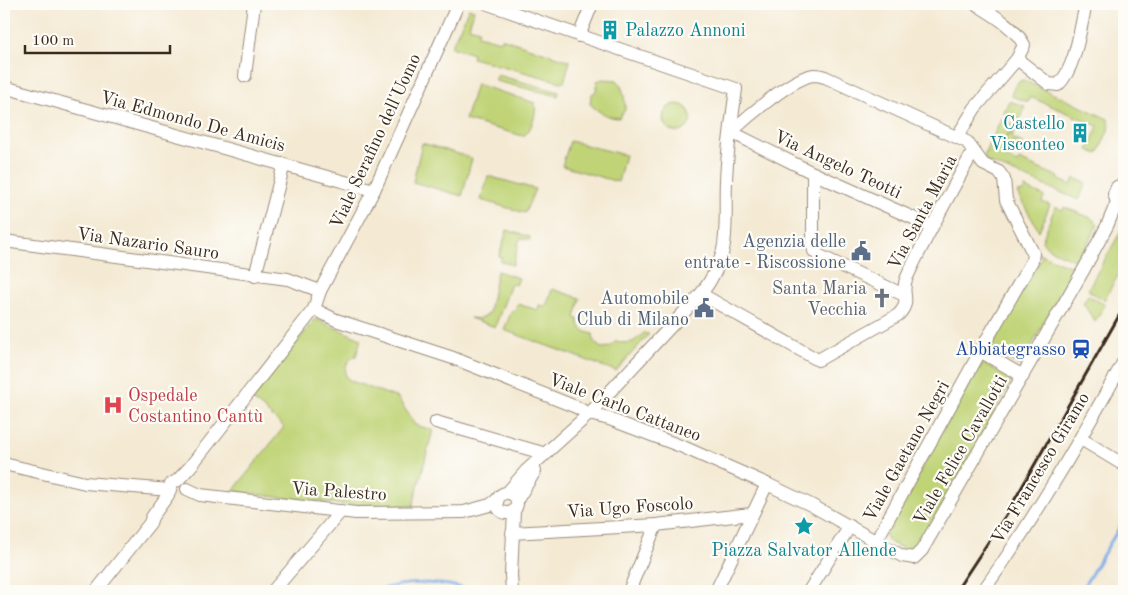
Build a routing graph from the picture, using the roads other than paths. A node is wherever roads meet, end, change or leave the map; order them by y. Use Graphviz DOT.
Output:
graph roads {
  1 [pos="254,4"];
  2 [pos="458,4"];
  3 [pos="488,4"];
  4 [pos="592,4"];
  5 [pos="976,4"];
  6 [pos="1086,4"];
  7 [pos="579,36"];
  8 [pos="1018,59"];
  9 [pos="245,76"];
  10 [pos="4,88"];
  11 [pos="731,132"];
  12 [pos="957,137"];
  13 [pos="975,155"];
  14 [pos="284,164"];
  15 [pos="813,173"];
  16 [pos="1124,184"];
  17 [pos="374,190"];
  18 [pos="1122,205"];
  19 [pos="931,226"];
  20 [pos="4,241"];
  21 [pos="255,276"];
  22 [pos="320,291"];
  23 [pos="701,294"];
  24 [pos="904,295"];
  25 [pos="314,309"];
  26 [pos="980,351"];
  27 [pos="1124,361"];
  28 [pos="1023,376"];
  29 [pos="588,414"];
  30 [pos="436,422"];
  31 [pos="1081,440"];
  32 [pos="546,454"];
  33 [pos="4,464"];
  34 [pos="1124,465"];
  35 [pos="766,484"];
  36 [pos="180,488"];
  37 [pos="506,509"];
  38 [pos="341,511"];
  39 [pos="751,514"];
  40 [pos="656,525"];
  41 [pos="850,526"];
  42 [pos="876,541"];
  43 [pos="914,558"];
  44 [pos="96,591"];
  45 [pos="273,591"];
  46 [pos="512,591"];
  47 [pos="629,591"];
  48 [pos="716,591"];
  49 [pos="809,591"];
  50 [pos="983,591"];
  1 -- 9 [label="street"];
  2 -- 17 [label="street, Viale Serafino dell'Uomo"];
  3 -- 7 [label="street"];
  4 -- 7 [label="street"];
  5 -- 8 [label="street"];
  6 -- 8 [label="street"];
  7 -- 11 [label="street"];
  8 -- 12 [label="street"];
  10 -- 14 [label="street, Via Edmondo De Amicis"];
  11 -- 12 [label="street"];
  11 -- 15 [label="street, Via Angelo Teotti"];
  11 -- 23 [label="street"];
  12 -- 13 [label="street"];
  13 -- 19 [label="street, Via Santa Maria"];
  13 -- 26 [label="street, Viale Gaetano Negri"];
  14 -- 17 [label="street, Via Edmondo De Amicis"];
  14 -- 21 [label="street"];
  15 -- 19 [label="street, Via Angelo Teotti"];
  15 -- 24 [label="street"];
  16 -- 18 [label="street"];
  17 -- 22 [label="street, Viale Serafino dell'Uomo"];
  18 -- 28 [label="street, Viale Felice Cavallotti"];
  19 -- 24 [label="street, Via Santa Maria"];
  20 -- 21 [label="street, Via Nazario Sauro"];
  21 -- 22 [label="street, Via Nazario Sauro"];
  22 -- 25 [label="street, Viale Serafino dell'Uomo"];
  23 -- 24 [label="street, Via Santa Maria"];
  23 -- 29 [label="street"];
  25 -- 29 [label="street, Viale Carlo Cattaneo"];
  25 -- 36 [label="street, Viale Serafino dell'Uomo"];
  26 -- 28 [label="street"];
  26 -- 42 [label="street, Viale Gaetano Negri"];
  27 -- 31 [label="street, Via Francesco Giramo"];
  28 -- 43 [label="street, Viale Felice Cavallotti"];
  29 -- 32 [label="street"];
  29 -- 35 [label="street, Viale Carlo Cattaneo"];
  30 -- 32 [label="street"];
  31 -- 34 [label="street"];
  31 -- 50 [label="street, Via Francesco Giramo"];
  32 -- 37 [label="street"];
  33 -- 36 [label="street, Via Palestro"];
  35 -- 39 [label="street"];
  35 -- 41 [label="street, Viale Carlo Cattaneo"];
  36 -- 38 [label="street, Via Palestro"];
  36 -- 44 [label="street, Viale Serafino dell'Uomo"];
  37 -- 38 [label="street, Via Palestro"];
  37 -- 40 [label="street, Via Ugo Foscolo"];
  37 -- 46 [label="street"];
  38 -- 45 [label="street"];
  39 -- 40 [label="street, Via Ugo Foscolo"];
  39 -- 48 [label="street"];
  40 -- 47 [label="street"];
  41 -- 42 [label="street, Viale Carlo Cattaneo"];
  41 -- 49 [label="street"];
  42 -- 43 [label="street, Viale Carlo Cattaneo"];
}
